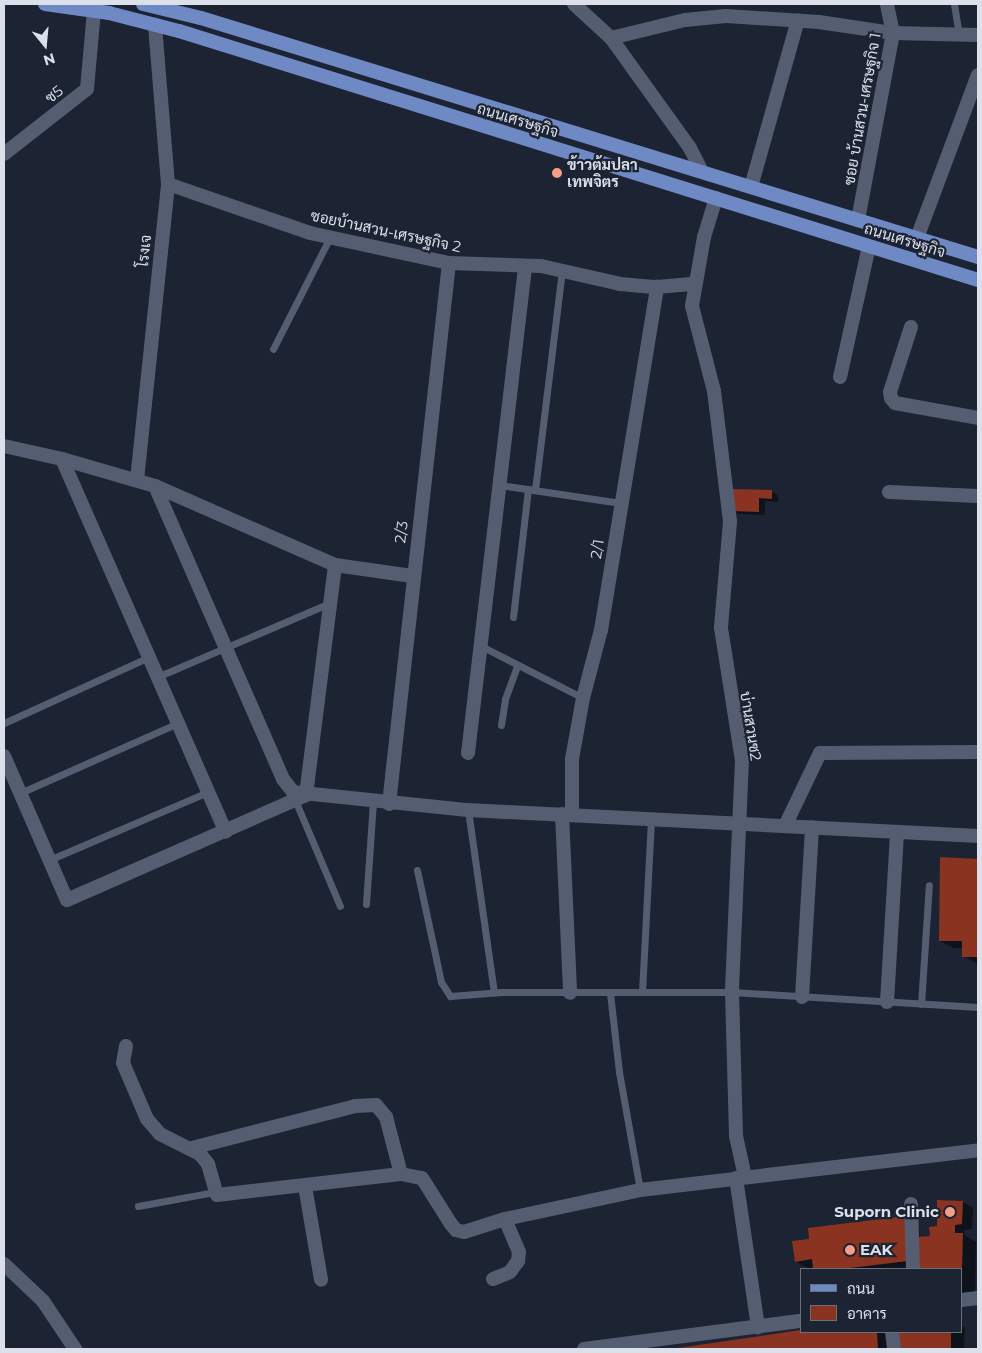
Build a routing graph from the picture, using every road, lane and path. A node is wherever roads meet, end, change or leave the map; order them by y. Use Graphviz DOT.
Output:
graph roads {
  1 [pos="45,4"];
  2 [pos="143,4"];
  3 [pos="574,4"];
  4 [pos="887,4"];
  5 [pos="954,4"];
  6 [pos="94,11"];
  7 [pos="798,20"];
  8 [pos="155,25"];
  9 [pos="893,33"];
  10 [pos="959,34"];
  11 [pos="978,35"];
  12 [pos="611,38"];
  13 [pos="978,75"];
  14 [pos="4,154"];
  15 [pos="702,172"];
  16 [pos="168,184"];
  17 [pos="751,187"];
  18 [pos="716,198"];
  19 [pos="858,220"];
  20 [pos="330,237"];
  21 [pos="917,238"];
  22 [pos="869,246"];
  23 [pos="978,257"];
  24 [pos="449,263"];
  25 [pos="525,266"];
  26 [pos="562,271"];
  27 [pos="978,280"];
  28 [pos="694,284"];
  29 [pos="657,287"];
  30 [pos="911,327"];
  31 [pos="273,349"];
  32 [pos="840,377"];
  33 [pos="978,418"];
  34 [pos="4,446"];
  35 [pos="62,459"];
  36 [pos="137,480"];
  37 [pos="500,485"];
  38 [pos="156,486"];
  39 [pos="532,489"];
  40 [pos="889,492"];
  41 [pos="978,496"];
  42 [pos="621,502"];
  43 [pos="335,565"];
  44 [pos="412,576"];
  45 [pos="330,603"];
  46 [pos="513,617"];
  47 [pos="480,646"];
  48 [pos="226,647"];
  49 [pos="149,657"];
  50 [pos="517,666"];
  51 [pos="157,677"];
  52 [pos="583,698"];
  53 [pos="4,722"];
  54 [pos="178,723"];
  55 [pos="502,725"];
  56 [pos="468,752"];
  57 [pos="978,752"];
  58 [pos="4,756"];
  59 [pos="208,792"];
  60 [pos="20,793"];
  61 [pos="301,797"];
  62 [pos="373,802"];
  63 [pos="389,804"];
  64 [pos="468,810"];
  65 [pos="567,814"];
  66 [pos="650,818"];
  67 [pos="740,823"];
  68 [pos="785,826"];
  69 [pos="812,827"];
  70 [pos="226,832"];
  71 [pos="897,832"];
  72 [pos="978,836"];
  73 [pos="49,860"];
  74 [pos="417,870"];
  75 [pos="929,885"];
  76 [pos="366,904"];
  77 [pos="340,906"];
  78 [pos="494,992"];
  79 [pos="570,992"];
  80 [pos="610,992"];
  81 [pos="642,992"];
  82 [pos="732,992"];
  83 [pos="802,997"];
  84 [pos="887,1002"];
  85 [pos="921,1004"];
  86 [pos="978,1007"];
  87 [pos="126,1046"];
  88 [pos="192,1148"];
  89 [pos="978,1150"];
  90 [pos="401,1174"];
  91 [pos="740,1178"];
  92 [pos="305,1186"];
  93 [pos="640,1190"];
  94 [pos="214,1192"];
  95 [pos="911,1204"];
  96 [pos="138,1206"];
  97 [pos="505,1219"];
  98 [pos="4,1264"];
  99 [pos="914,1268"];
  100 [pos="493,1279"];
  101 [pos="321,1280"];
  102 [pos="978,1298"];
  103 [pos="962,1300"];
  104 [pos="800,1321"];
  105 [pos="758,1327"];
  106 [pos="892,1333"];
  107 [pos="650,1345"];
  108 [pos="75,1349"];
  109 [pos="584,1349"];
  110 [pos="894,1349"];
  1 -- 6 [label="main road, ถนนเศรษฐกิจ"];
  2 -- 15 [label="main road, ถนนเศรษฐกิจ"];
  3 -- 12 [label="street"];
  4 -- 9 [label="street, ซอย บ้านสวน-เศรษฐกิจ 1"];
  5 -- 10 [label="lane"];
  6 -- 8 [label="main road, ถนนเศรษฐกิจ"];
  6 -- 14 [label="street, ซ5"];
  7 -- 9 [label="street"];
  7 -- 12 [label="street"];
  7 -- 17 [label="street"];
  8 -- 16 [label="street, โรงเจ"];
  8 -- 18 [label="main road, ถนนเศรษฐกิจ"];
  9 -- 10 [label="street"];
  9 -- 19 [label="street, ซอย บ้านสวน-เศรษฐกิจ 1"];
  10 -- 11 [label="street"];
  12 -- 15 [label="street"];
  13 -- 21 [label="street"];
  15 -- 17 [label="main road, ถนนเศรษฐกิจ"];
  16 -- 20 [label="street, ซอยบ้านสวน-เศรษฐกิจ 2"];
  16 -- 36 [label="street, โรงเจ"];
  17 -- 19 [label="main road, ถนนเศรษฐกิจ"];
  18 -- 22 [label="main road, ถนนเศรษฐกิจ"];
  18 -- 28 [label="street"];
  19 -- 21 [label="main road, ถนนเศรษฐกิจ"];
  20 -- 24 [label="street, ซอยบ้านสวน-เศรษฐกิจ 2"];
  20 -- 31 [label="lane"];
  21 -- 23 [label="main road, ถนนเศรษฐกิจ"];
  22 -- 27 [label="main road, ถนนเศรษฐกิจ"];
  22 -- 32 [label="street"];
  24 -- 25 [label="street, ซอยบ้านสวน-เศรษฐกิจ 2"];
  24 -- 44 [label="street, 2/3"];
  25 -- 26 [label="street, ซอยบ้านสวน-เศรษฐกิจ 2"];
  25 -- 37 [label="street"];
  26 -- 29 [label="street, ซอยบ้านสวน-เศรษฐกิจ 2"];
  26 -- 39 [label="lane"];
  28 -- 29 [label="street, ซอยบ้านสวน-เศรษฐกิจ 2"];
  28 -- 67 [label="street, บ่านสวนซ2"];
  29 -- 42 [label="street, 2/1"];
  30 -- 33 [label="street"];
  34 -- 35 [label="street"];
  35 -- 36 [label="street"];
  35 -- 49 [label="street"];
  36 -- 38 [label="street"];
  37 -- 39 [label="lane"];
  37 -- 47 [label="street"];
  38 -- 43 [label="street"];
  38 -- 48 [label="street"];
  39 -- 42 [label="lane"];
  39 -- 46 [label="lane"];
  40 -- 41 [label="street"];
  42 -- 52 [label="street, 2/1"];
  43 -- 44 [label="street"];
  43 -- 45 [label="street"];
  44 -- 63 [label="street, 2/3"];
  45 -- 48 [label="lane"];
  45 -- 61 [label="street"];
  47 -- 50 [label="lane"];
  47 -- 56 [label="street"];
  48 -- 51 [label="lane"];
  48 -- 61 [label="street"];
  49 -- 51 [label="street"];
  49 -- 53 [label="lane"];
  50 -- 52 [label="lane"];
  50 -- 55 [label="lane"];
  51 -- 54 [label="street"];
  52 -- 65 [label="street, 2/1"];
  54 -- 59 [label="street"];
  54 -- 60 [label="lane"];
  57 -- 68 [label="street"];
  58 -- 60 [label="street"];
  59 -- 70 [label="street"];
  59 -- 73 [label="lane"];
  60 -- 73 [label="street"];
  61 -- 62 [label="street"];
  61 -- 70 [label="street"];
  61 -- 77 [label="lane"];
  62 -- 63 [label="street"];
  62 -- 76 [label="lane"];
  63 -- 64 [label="street"];
  64 -- 65 [label="street"];
  64 -- 78 [label="lane"];
  65 -- 66 [label="street"];
  65 -- 79 [label="street, 2/1"];
  66 -- 67 [label="street"];
  66 -- 81 [label="lane"];
  67 -- 68 [label="street"];
  67 -- 82 [label="street, บ่านสวนซ2"];
  68 -- 69 [label="street"];
  69 -- 71 [label="street"];
  69 -- 83 [label="street"];
  70 -- 73 [label="street"];
  71 -- 72 [label="street"];
  71 -- 84 [label="street"];
  74 -- 78 [label="lane"];
  75 -- 85 [label="lane"];
  78 -- 79 [label="lane"];
  79 -- 80 [label="lane"];
  80 -- 81 [label="lane"];
  80 -- 93 [label="lane"];
  81 -- 82 [label="lane"];
  82 -- 83 [label="lane"];
  82 -- 91 [label="street, บ่านสวนซ2"];
  83 -- 84 [label="lane"];
  84 -- 85 [label="lane"];
  85 -- 86 [label="lane"];
  87 -- 88 [label="street"];
  88 -- 90 [label="street"];
  88 -- 94 [label="street"];
  89 -- 91 [label="street"];
  90 -- 92 [label="street"];
  90 -- 97 [label="street"];
  91 -- 93 [label="street"];
  91 -- 105 [label="street, บ่านสวนซ2"];
  92 -- 94 [label="street"];
  92 -- 101 [label="street"];
  93 -- 97 [label="street"];
  94 -- 96 [label="lane"];
  95 -- 99 [label="street"];
  97 -- 100 [label="street"];
  98 -- 108 [label="street"];
  102 -- 103 [label="street"];
  104 -- 105 [label="street"];
  105 -- 107 [label="street"];
  106 -- 110 [label="street"];
  107 -- 109 [label="street"];
}
